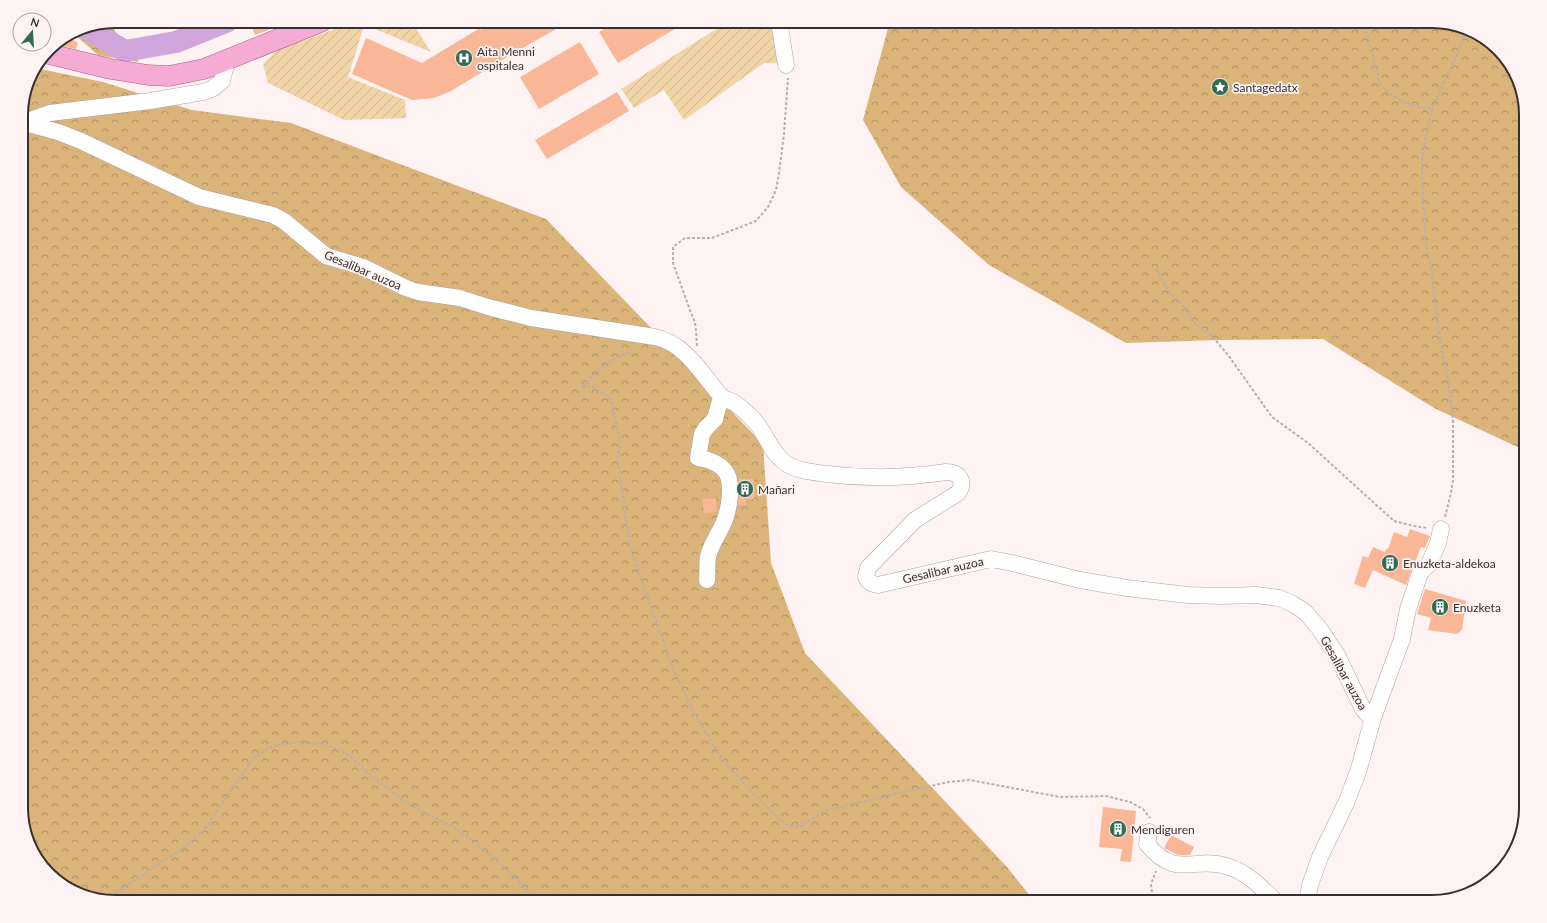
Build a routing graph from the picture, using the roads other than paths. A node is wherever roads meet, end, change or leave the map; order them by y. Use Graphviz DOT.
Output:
graph roads {
  1 [pos="306,28"];
  2 [pos="780,28"];
  3 [pos="52,55"];
  4 [pos="227,60"];
  5 [pos="786,65"];
  6 [pos="28,122"];
  7 [pos="28,125"];
  8 [pos="721,396"];
  9 [pos="1441,530"];
  10 [pos="707,580"];
  11 [pos="1373,718"];
  12 [pos="1149,832"];
  13 [pos="1268,895"];
  14 [pos="1308,895"];
  1 -- 4 [label="main road"];
  2 -- 5 [label="street"];
  3 -- 4 [label="main road"];
  4 -- 6 [label="street, Gesalibar auzoa"];
  7 -- 8 [label="street, Gesalibar auzoa"];
  8 -- 10 [label="street"];
  8 -- 11 [label="street, Gesalibar auzoa"];
  9 -- 11 [label="street, Gesalibar auzoa"];
  11 -- 14 [label="street, Gesalibar auzoa"];
  12 -- 13 [label="street"];
}
